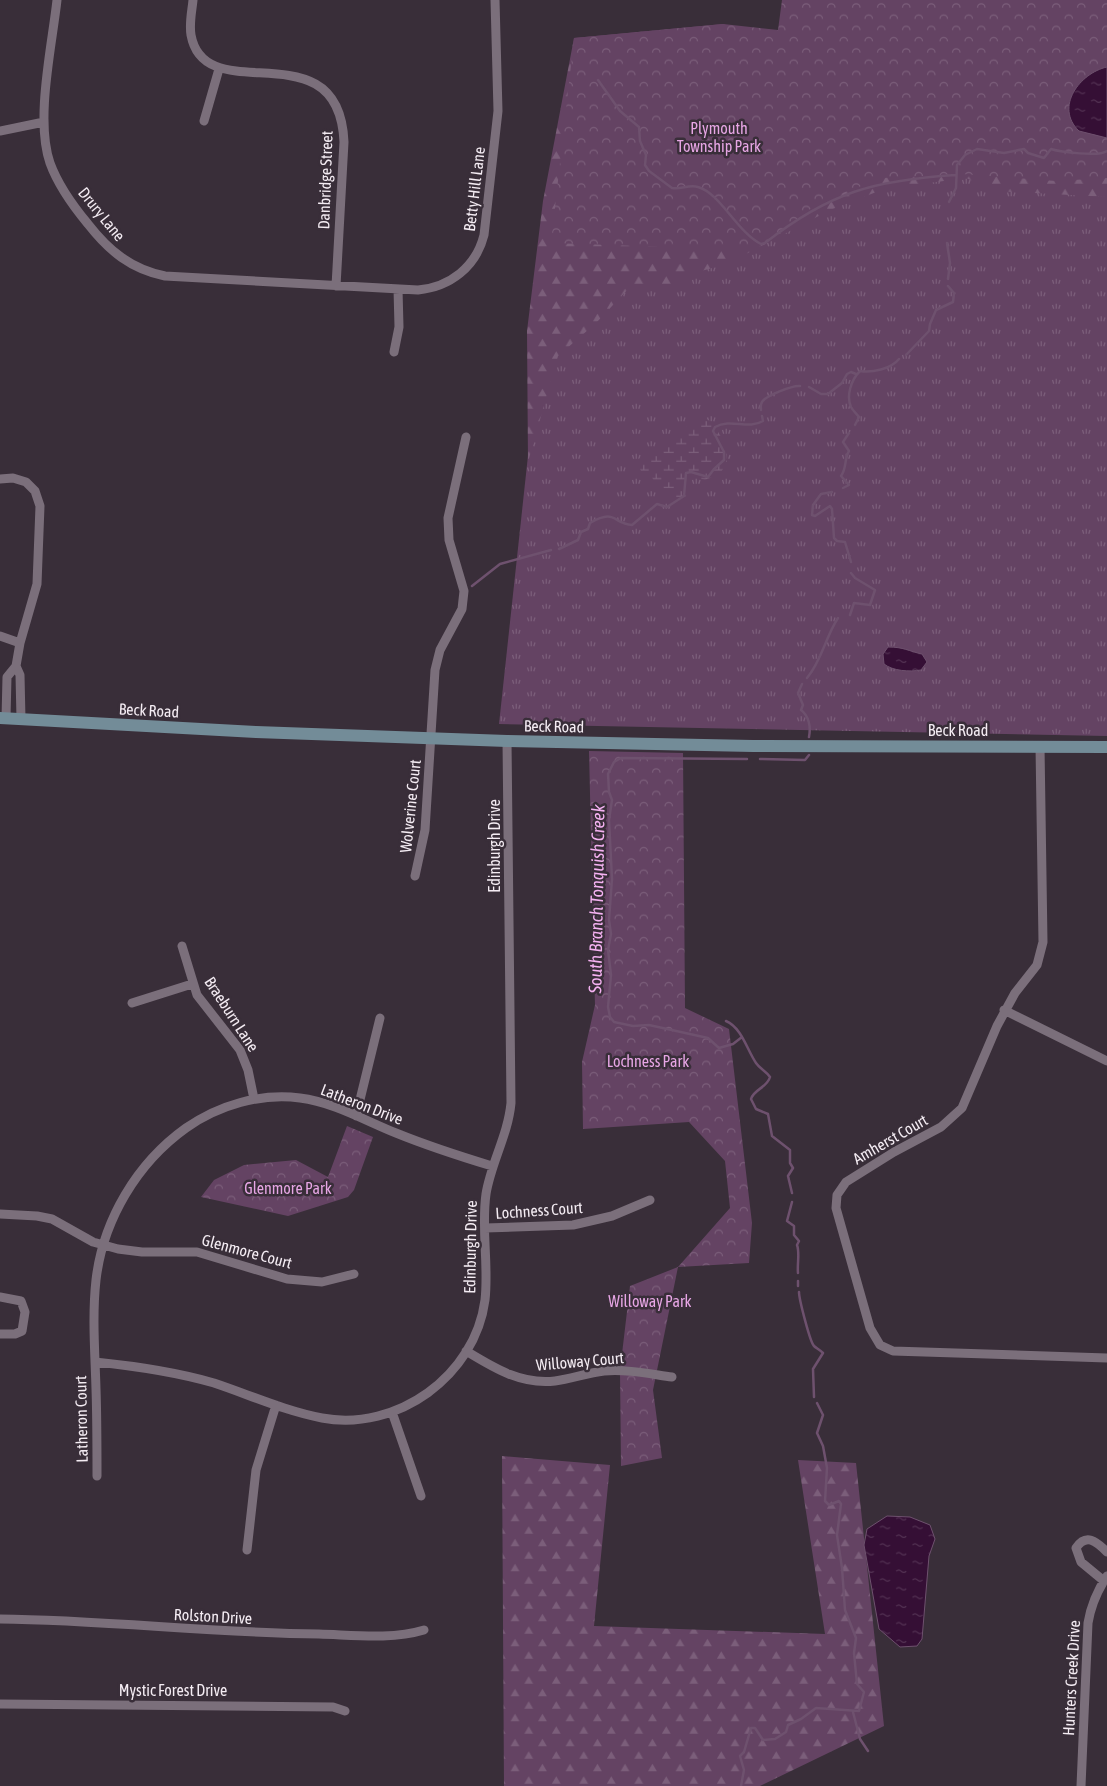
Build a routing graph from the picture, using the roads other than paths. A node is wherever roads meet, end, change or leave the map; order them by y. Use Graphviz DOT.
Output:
graph roads {
  1 [pos="57,0"];
  2 [pos="193,0"];
  3 [pos="495,0"];
  4 [pos="219,69"];
  5 [pos="204,121"];
  6 [pos="44,122"];
  7 [pos="0,131"];
  8 [pos="336,286"];
  9 [pos="398,289"];
  10 [pos="394,352"];
  11 [pos="466,437"];
  12 [pos="0,479"];
  13 [pos="0,636"];
  14 [pos="20,642"];
  15 [pos="16,666"];
  16 [pos="3,718"];
  17 [pos="21,719"];
  18 [pos="431,739"];
  19 [pos="507,741"];
  20 [pos="1040,746"];
  21 [pos="1107,747"];
  22 [pos="415,876"];
  23 [pos="182,946"];
  24 [pos="192,984"];
  25 [pos="132,1003"];
  26 [pos="1004,1010"];
  27 [pos="380,1018"];
  28 [pos="1107,1061"];
  29 [pos="254,1099"];
  30 [pos="356,1116"];
  31 [pos="492,1166"];
  32 [pos="650,1200"];
  33 [pos="0,1214"];
  34 [pos="486,1228"];
  35 [pos="102,1246"];
  36 [pos="354,1274"];
  37 [pos="0,1297"];
  38 [pos="0,1334"];
  39 [pos="466,1351"];
  40 [pos="1107,1358"];
  41 [pos="95,1362"];
  42 [pos="672,1377"];
  43 [pos="276,1405"];
  44 [pos="392,1412"];
  45 [pos="97,1476"];
  46 [pos="421,1496"];
  47 [pos="247,1550"];
  48 [pos="1107,1552"];
  49 [pos="1105,1578"];
  50 [pos="0,1619"];
  51 [pos="424,1630"];
  52 [pos="0,1704"];
  53 [pos="345,1711"];
  54 [pos="1081,1786"];
  1 -- 6 [label="street, Drury Lane"];
  2 -- 4 [label="street"];
  3 -- 9 [label="street, Betty Hill Lane"];
  4 -- 5 [label="street"];
  4 -- 8 [label="street, Danbridge Street"];
  6 -- 7 [label="street"];
  6 -- 8 [label="street, Drury Lane"];
  8 -- 9 [label="street, Drury Lane"];
  9 -- 10 [label="street"];
  11 -- 18 [label="street, Wolverine Court"];
  12 -- 14 [label="street"];
  13 -- 14 [label="street"];
  14 -- 15 [label="street"];
  15 -- 16 [label="street"];
  15 -- 17 [label="street"];
  16 -- 17 [label="main road, Beck Road"];
  17 -- 18 [label="main road, Beck Road"];
  18 -- 19 [label="main road, Beck Road"];
  18 -- 22 [label="street, Wolverine Court"];
  19 -- 20 [label="main road, Beck Road"];
  19 -- 31 [label="street, Edinburgh Drive"];
  20 -- 21 [label="main road, Beck Road"];
  20 -- 26 [label="street, Amherst Court"];
  23 -- 24 [label="street, Braeburn Lane"];
  24 -- 25 [label="street"];
  24 -- 29 [label="street, Braeburn Lane"];
  26 -- 28 [label="street"];
  26 -- 40 [label="street, Amherst Court"];
  27 -- 30 [label="street"];
  29 -- 30 [label="street, Latheron Drive"];
  29 -- 35 [label="street, Latheron Drive"];
  30 -- 31 [label="street, Latheron Drive"];
  31 -- 34 [label="street, Edinburgh Drive"];
  32 -- 34 [label="street, Lochness Court"];
  33 -- 35 [label="street, Glenmore Court"];
  34 -- 39 [label="street, Edinburgh Drive"];
  35 -- 36 [label="street, Glenmore Court"];
  35 -- 41 [label="street, Latheron Drive"];
  37 -- 38 [label="street"];
  39 -- 42 [label="street, Willoway Court"];
  39 -- 44 [label="street, Edinburgh Drive"];
  41 -- 43 [label="street, Edinburgh Drive"];
  41 -- 45 [label="street, Latheron Court"];
  43 -- 44 [label="street, Edinburgh Drive"];
  43 -- 47 [label="street"];
  44 -- 46 [label="street"];
  48 -- 49 [label="street"];
  49 -- 54 [label="street, Hunters Creek Drive"];
  50 -- 51 [label="street, Rolston Drive"];
  52 -- 53 [label="street, Mystic Forest Drive"];
}
